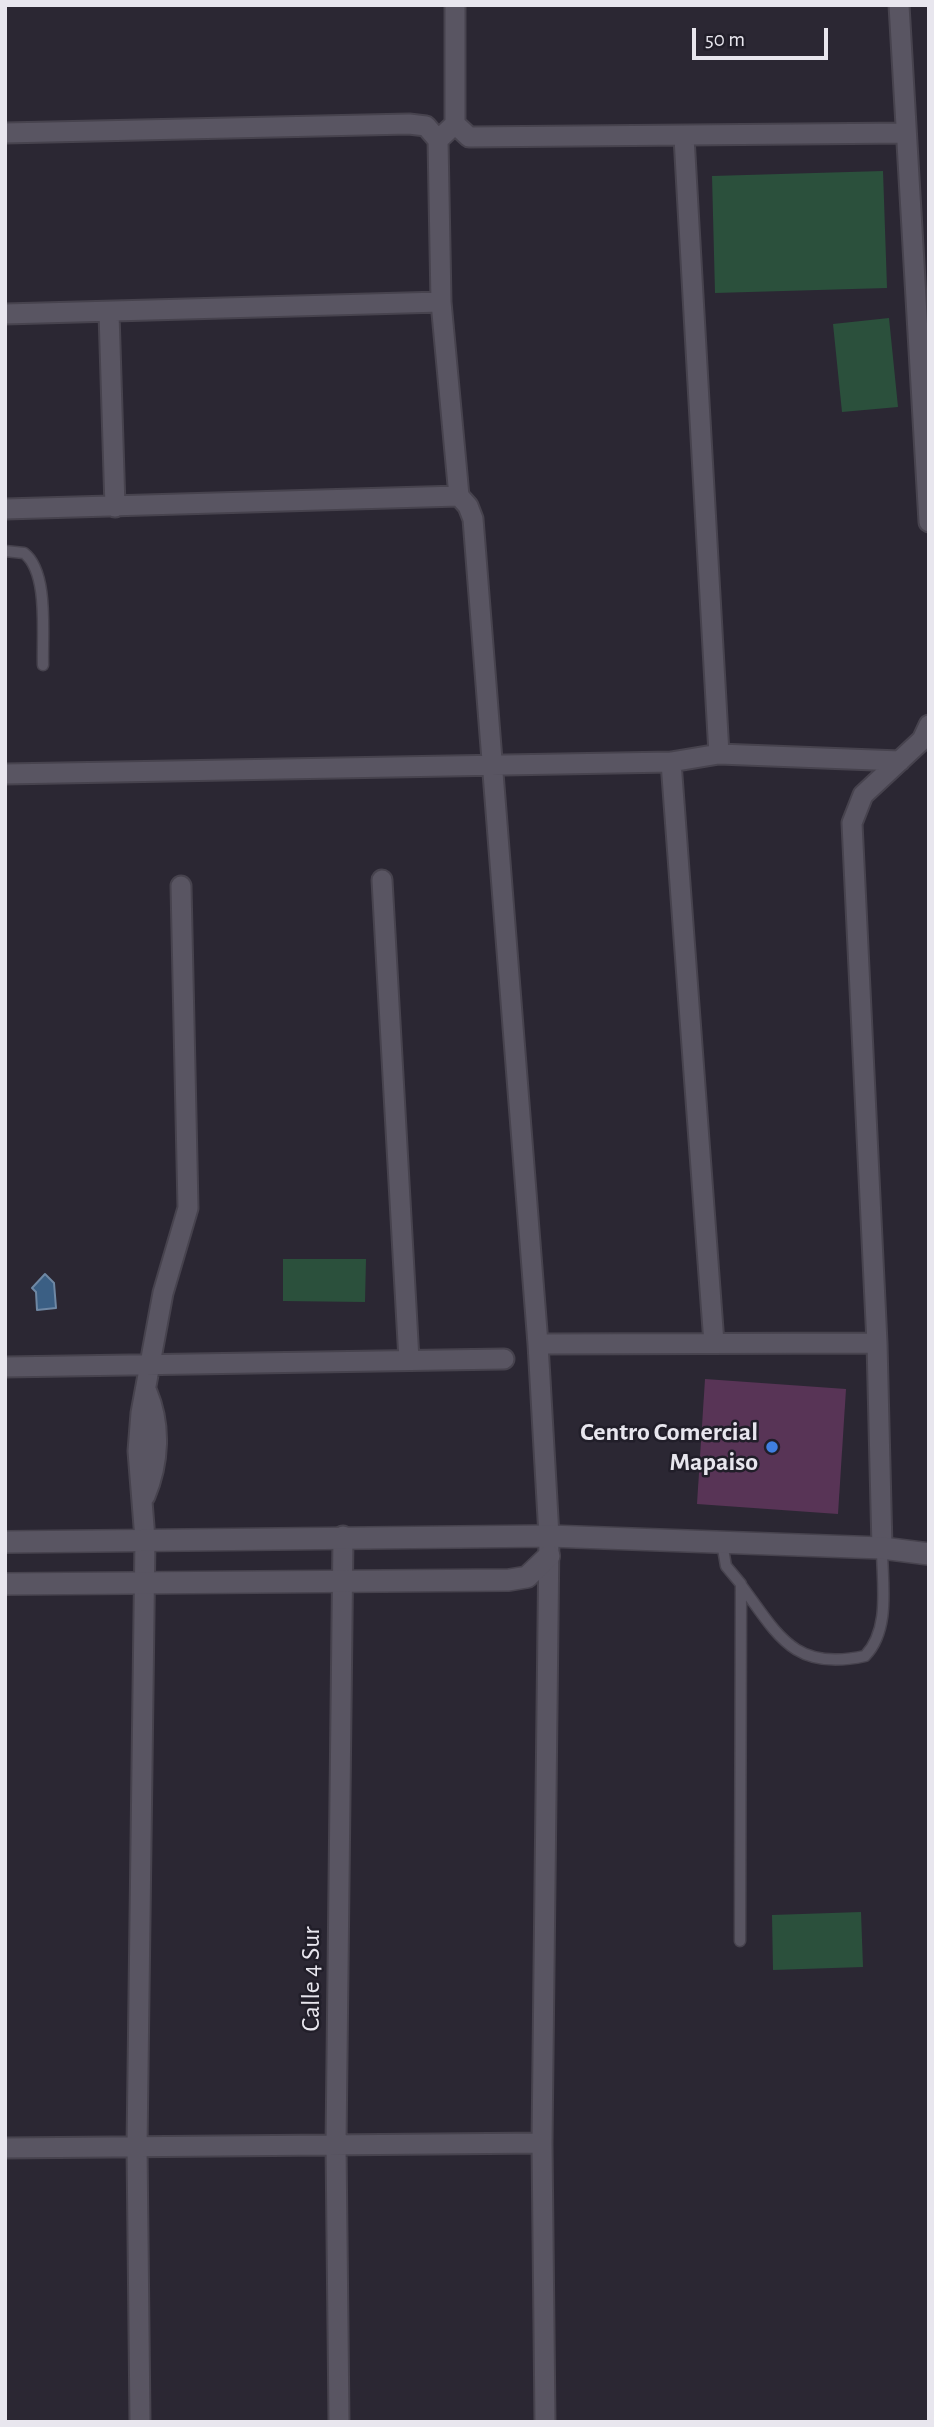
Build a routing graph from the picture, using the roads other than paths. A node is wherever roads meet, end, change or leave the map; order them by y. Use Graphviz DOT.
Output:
graph roads {
  1 [pos="455,5"];
  2 [pos="899,5"];
  3 [pos="455,124"];
  4 [pos="5,133"];
  5 [pos="906,133"];
  6 [pos="684,137"];
  7 [pos="438,140"];
  8 [pos="440,302"];
  9 [pos="109,313"];
  10 [pos="5,314"];
  11 [pos="459,496"];
  12 [pos="115,507"];
  13 [pos="5,509"];
  14 [pos="929,522"];
  15 [pos="5,551"];
  16 [pos="43,665"];
  17 [pos="929,725"];
  18 [pos="719,754"];
  19 [pos="900,761"];
  20 [pos="671,762"];
  21 [pos="494,764"];
  22 [pos="5,774"];
  23 [pos="382,880"];
  24 [pos="181,886"];
  25 [pos="714,1343"];
  26 [pos="877,1343"];
  27 [pos="538,1344"];
  28 [pos="504,1359"];
  29 [pos="409,1360"];
  30 [pos="147,1366"];
  31 [pos="5,1367"];
  32 [pos="343,1536"];
  33 [pos="145,1539"];
  34 [pos="5,1542"];
  35 [pos="722,1543"];
  36 [pos="549,1546"];
  37 [pos="882,1548"];
  38 [pos="929,1554"];
  39 [pos="143,1581"];
  40 [pos="341,1581"];
  41 [pos="5,1584"];
  42 [pos="741,1584"];
  43 [pos="740,1941"];
  44 [pos="542,2143"];
  45 [pos="336,2144"];
  46 [pos="136,2146"];
  47 [pos="5,2148"];
  48 [pos="140,2422"];
  49 [pos="339,2422"];
  50 [pos="545,2422"];
  1 -- 3 [label="street"];
  2 -- 5 [label="street"];
  3 -- 6 [label="street"];
  3 -- 7 [label="street"];
  4 -- 7 [label="street"];
  5 -- 6 [label="street"];
  5 -- 14 [label="street"];
  6 -- 18 [label="street"];
  7 -- 8 [label="street"];
  8 -- 9 [label="street"];
  8 -- 11 [label="street"];
  9 -- 10 [label="street"];
  9 -- 12 [label="street"];
  11 -- 12 [label="street"];
  11 -- 21 [label="street"];
  12 -- 13 [label="street"];
  15 -- 16 [label="lane"];
  17 -- 19 [label="street"];
  18 -- 19 [label="street"];
  18 -- 20 [label="street"];
  19 -- 26 [label="street"];
  20 -- 21 [label="street"];
  20 -- 25 [label="street"];
  21 -- 22 [label="street"];
  21 -- 27 [label="street"];
  23 -- 29 [label="street"];
  24 -- 30 [label="street"];
  25 -- 26 [label="street"];
  25 -- 27 [label="street"];
  26 -- 37 [label="street"];
  27 -- 36 [label="street"];
  28 -- 29 [label="street"];
  29 -- 30 [label="street"];
  30 -- 31 [label="street"];
  30 -- 33 [label="street"];
  32 -- 33 [label="street"];
  32 -- 36 [label="street"];
  32 -- 40 [label="street, Calle 4 Sur"];
  33 -- 34 [label="street"];
  33 -- 39 [label="street"];
  35 -- 36 [label="street"];
  35 -- 37 [label="street"];
  35 -- 42 [label="lane"];
  36 -- 40 [label="street"];
  36 -- 44 [label="street"];
  37 -- 38 [label="street"];
  37 -- 42 [label="lane"];
  39 -- 40 [label="street"];
  39 -- 41 [label="street"];
  39 -- 46 [label="street"];
  40 -- 45 [label="street, Calle 4 Sur"];
  42 -- 43 [label="lane"];
  44 -- 45 [label="street"];
  44 -- 50 [label="street"];
  45 -- 46 [label="street"];
  45 -- 49 [label="street, Calle 4 Sur"];
  46 -- 47 [label="street"];
  46 -- 48 [label="street"];
}
